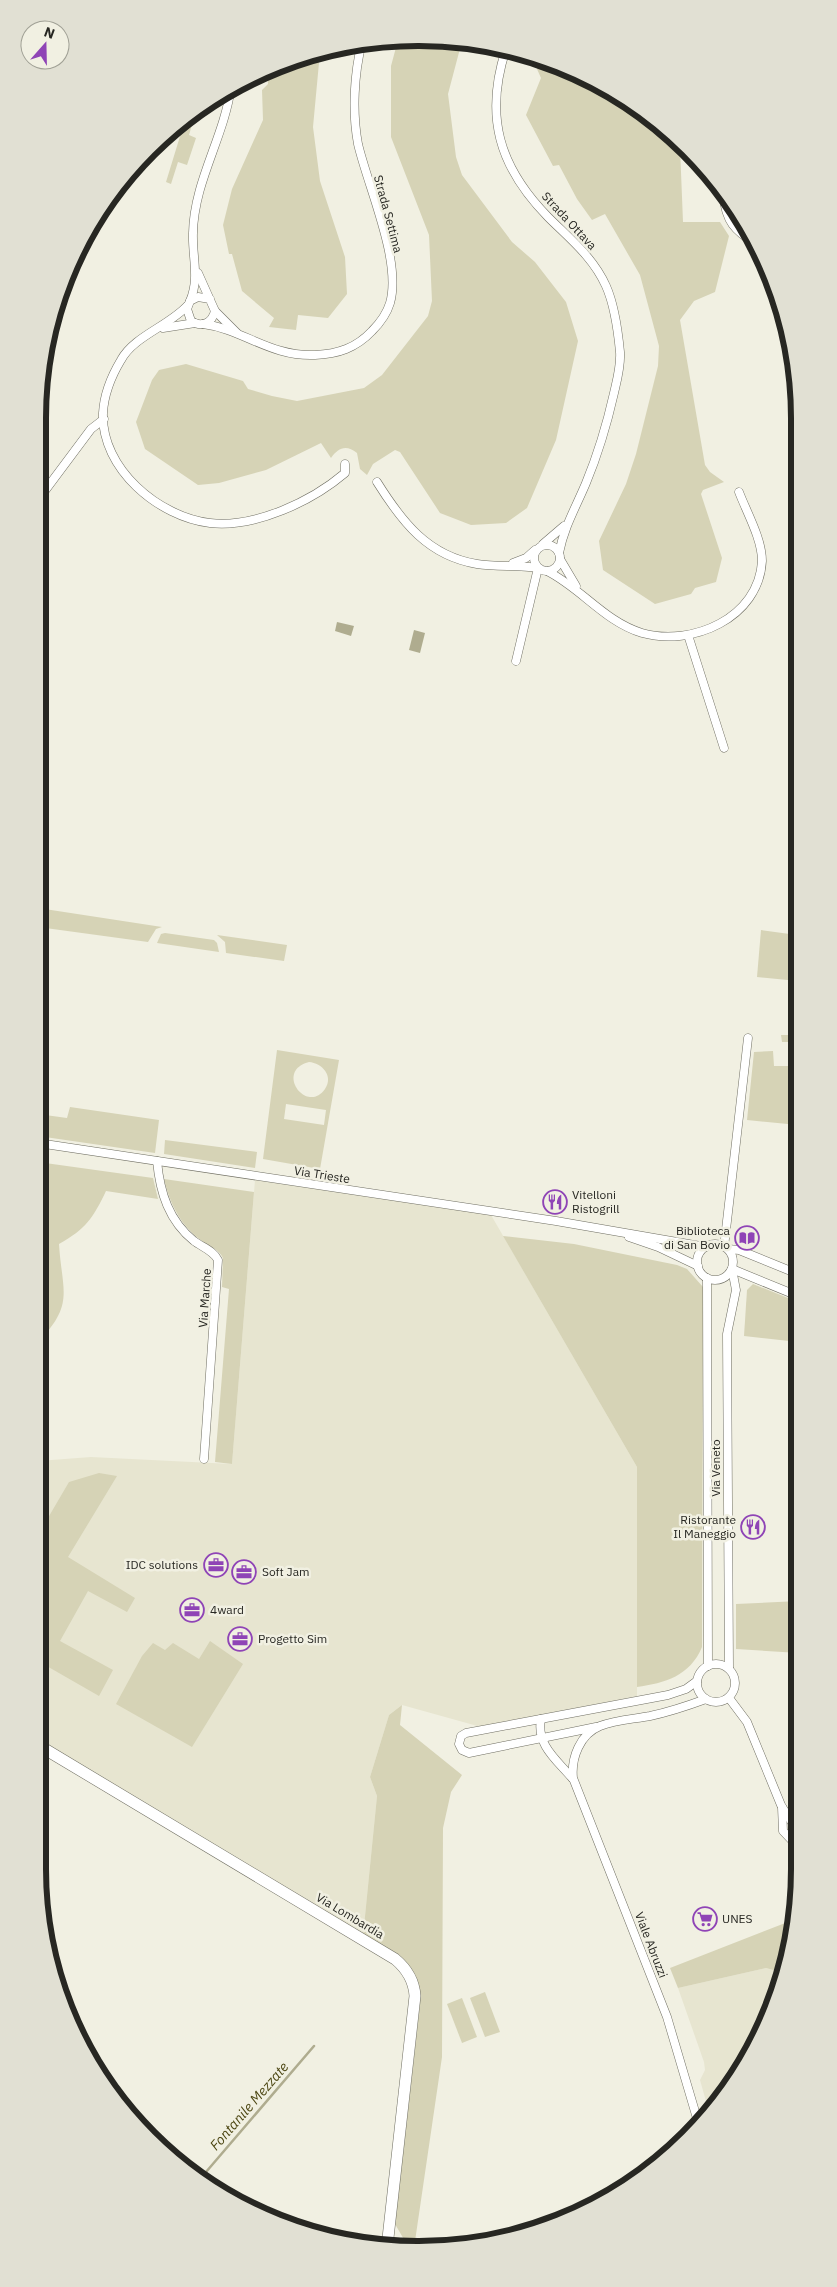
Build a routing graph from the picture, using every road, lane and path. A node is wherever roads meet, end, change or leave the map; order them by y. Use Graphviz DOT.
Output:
graph roads {
  1 [pos="360,51"];
  2 [pos="504,56"];
  3 [pos="228,98"];
  4 [pos="726,210"];
  5 [pos="743,236"];
  6 [pos="196,268"];
  7 [pos="210,299"];
  8 [pos="189,303"];
  9 [pos="215,311"];
  10 [pos="199,324"];
  11 [pos="161,328"];
  12 [pos="238,334"];
  13 [pos="104,419"];
  14 [pos="345,464"];
  15 [pos="377,482"];
  16 [pos="46,489"];
  17 [pos="739,492"];
  18 [pos="567,522"];
  19 [pos="539,547"];
  20 [pos="560,556"];
  21 [pos="501,565"];
  22 [pos="538,568"];
  23 [pos="547,571"];
  24 [pos="580,592"];
  25 [pos="688,635"];
  26 [pos="516,661"];
  27 [pos="724,748"];
  28 [pos="748,1038"];
  29 [pos="46,1144"];
  30 [pos="157,1161"];
  31 [pos="604,1229"];
  32 [pos="706,1247"];
  33 [pos="726,1248"];
  34 [pos="698,1266"];
  35 [pos="732,1269"];
  36 [pos="791,1271"];
  37 [pos="707,1278"];
  38 [pos="791,1293"];
  39 [pos="204,1458"];
  40 [pos="708,1666"];
  41 [pos="729,1668"];
  42 [pos="697,1681"];
  43 [pos="729,1698"];
  44 [pos="706,1699"];
  45 [pos="541,1719"];
  46 [pos="600,1726"];
  47 [pos="541,1738"];
  48 [pos="46,1750"];
  49 [pos="572,1778"];
  50 [pos="781,1805"];
  51 [pos="791,1821"];
  52 [pos="791,1838"];
  53 [pos="696,2116"];
  54 [pos="388,2239"];
  1 -- 12 [label="street, Strada Settima"];
  2 -- 18 [label="street, Strada Ottava"];
  3 -- 6 [label="street, Strada Settima"];
  4 -- 5 [label="street"];
  6 -- 7 [label="street, Strada Settima"];
  6 -- 8 [label="street, Strada Settima"];
  7 -- 8 [label="street"];
  7 -- 9 [label="street, Strada Settima"];
  8 -- 10 [label="street"];
  8 -- 11 [label="street, Strada Settima"];
  9 -- 10 [label="street"];
  9 -- 12 [label="street, Strada Settima"];
  10 -- 11 [label="street, Strada Settima"];
  10 -- 12 [label="street, Strada Settima"];
  11 -- 13 [label="street, Strada Settima"];
  13 -- 14 [label="street, Strada Settima"];
  13 -- 16 [label="street"];
  15 -- 21 [label="street, Strada Ottava"];
  17 -- 25 [label="street, Strada Ottava"];
  18 -- 19 [label="street, Strada Ottava"];
  18 -- 20 [label="street, Strada Ottava"];
  19 -- 20 [label="street"];
  19 -- 21 [label="street, Strada Ottava"];
  19 -- 22 [label="street"];
  20 -- 23 [label="street"];
  20 -- 24 [label="street, Strada Ottava"];
  21 -- 22 [label="street, Strada Ottava"];
  22 -- 23 [label="street, Strada Ottava"];
  22 -- 26 [label="street"];
  23 -- 24 [label="street, Strada Ottava"];
  24 -- 25 [label="street, Strada Ottava"];
  25 -- 27 [label="street"];
  28 -- 33 [label="street"];
  29 -- 30 [label="street, Via Trieste"];
  30 -- 31 [label="street, Via Trieste"];
  30 -- 39 [label="street, Via Marche"];
  31 -- 32 [label="street"];
  31 -- 34 [label="street"];
  32 -- 33 [label="street"];
  32 -- 34 [label="street"];
  33 -- 35 [label="street"];
  33 -- 36 [label="street"];
  34 -- 37 [label="street"];
  35 -- 37 [label="street"];
  35 -- 38 [label="street"];
  35 -- 41 [label="street, Via Veneto"];
  37 -- 40 [label="street, Via Veneto"];
  40 -- 41 [label="street"];
  40 -- 42 [label="street"];
  41 -- 43 [label="street"];
  42 -- 44 [label="street"];
  42 -- 45 [label="street"];
  43 -- 44 [label="street"];
  43 -- 50 [label="street"];
  44 -- 46 [label="street"];
  45 -- 47 [label="street"];
  45 -- 47 [label="street"];
  46 -- 47 [label="street"];
  46 -- 49 [label="street"];
  47 -- 49 [label="street"];
  48 -- 54 [label="street, Via Lombardia"];
  49 -- 53 [label="street, Viale Abruzzi"];
  50 -- 51 [label="street"];
  50 -- 52 [label="street"];
}
